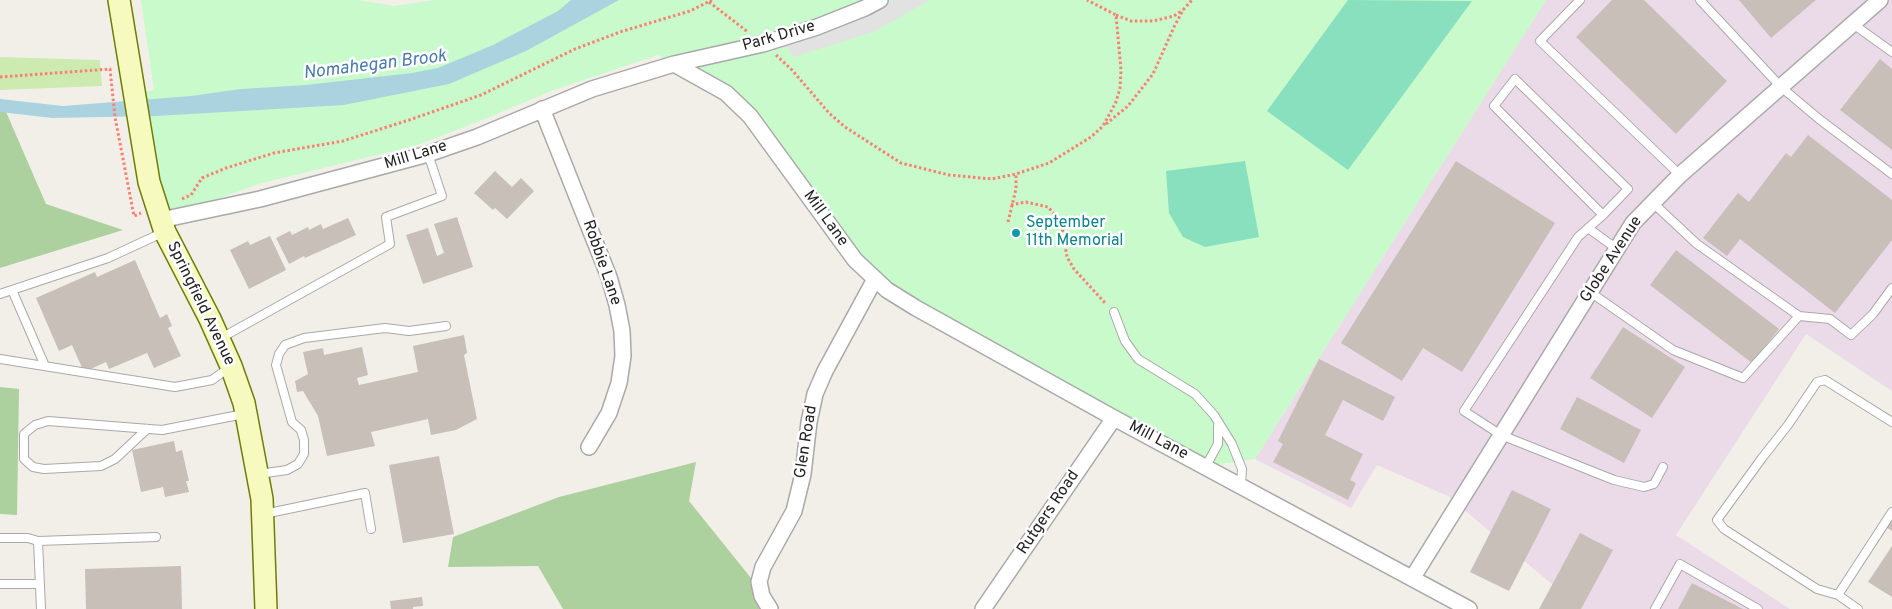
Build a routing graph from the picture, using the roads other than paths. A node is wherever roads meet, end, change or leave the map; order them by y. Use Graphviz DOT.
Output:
graph roads {
  1 [pos="119,0"];
  2 [pos="880,0"];
  3 [pos="1580,0"];
  4 [pos="1700,0"];
  5 [pos="1880,0"];
  6 [pos="1853,24"];
  7 [pos="1892,52"];
  8 [pos="674,64"];
  9 [pos="1781,87"];
  10 [pos="542,109"];
  11 [pos="428,154"];
  12 [pos="1892,174"];
  13 [pos="1680,175"];
  14 [pos="1652,202"];
  15 [pos="1603,215"];
  16 [pos="163,226"];
  17 [pos="1588,228"];
  18 [pos="1617,249"];
  19 [pos="875,279"];
  20 [pos="1892,288"];
  21 [pos="12,290"];
  22 [pos="1590,292"];
  23 [pos="0,294"];
  24 [pos="1114,312"];
  25 [pos="1799,316"];
  26 [pos="446,326"];
  27 [pos="219,339"];
  28 [pos="0,358"];
  29 [pos="45,366"];
  30 [pos="231,366"];
  31 [pos="246,414"];
  32 [pos="1114,418"];
  33 [pos="1892,422"];
  34 [pos="1218,424"];
  35 [pos="147,430"];
  36 [pos="1501,435"];
  37 [pos="589,446"];
  38 [pos="1206,466"];
  39 [pos="1663,467"];
  40 [pos="257,474"];
  41 [pos="1241,485"];
  42 [pos="1892,512"];
  43 [pos="262,514"];
  44 [pos="371,528"];
  45 [pos="156,537"];
  46 [pos="0,538"];
  47 [pos="38,541"];
  48 [pos="1413,577"];
  49 [pos="0,584"];
  50 [pos="40,584"];
  51 [pos="1838,595"];
  52 [pos="990,607"];
  53 [pos="41,609"];
  54 [pos="266,609"];
  55 [pos="770,609"];
  56 [pos="1469,609"];
  57 [pos="1655,609"];
  58 [pos="1758,609"];
  59 [pos="1858,609"];
  1 -- 16 [label="main road, Springfield Avenue"];
  2 -- 8 [label="street, Park Drive"];
  3 -- 13 [label="lane"];
  4 -- 9 [label="lane"];
  5 -- 6 [label="street, Globe Avenue"];
  6 -- 7 [label="lane"];
  6 -- 9 [label="street, Globe Avenue"];
  8 -- 10 [label="street, Mill Lane"];
  8 -- 19 [label="street, Mill Lane"];
  9 -- 12 [label="lane"];
  9 -- 13 [label="street, Globe Avenue"];
  10 -- 11 [label="street, Mill Lane"];
  10 -- 37 [label="street, Robbie Lane"];
  11 -- 16 [label="street, Mill Lane"];
  11 -- 27 [label="lane"];
  13 -- 14 [label="street, Globe Avenue"];
  14 -- 18 [label="street, Globe Avenue"];
  14 -- 25 [label="lane"];
  15 -- 15 [label="lane"];
  15 -- 17 [label="lane"];
  16 -- 21 [label="lane"];
  16 -- 27 [label="main road, Springfield Avenue"];
  17 -- 18 [label="lane"];
  17 -- 36 [label="lane"];
  18 -- 22 [label="street, Globe Avenue"];
  19 -- 32 [label="street, Mill Lane"];
  19 -- 55 [label="street, Glen Road"];
  20 -- 25 [label="lane"];
  21 -- 23 [label="lane"];
  21 -- 29 [label="lane"];
  22 -- 25 [label="lane"];
  22 -- 36 [label="street, Globe Avenue"];
  24 -- 34 [label="lane"];
  26 -- 40 [label="lane"];
  27 -- 30 [label="main road, Springfield Avenue"];
  28 -- 29 [label="lane"];
  29 -- 30 [label="lane"];
  30 -- 31 [label="main road, Springfield Avenue"];
  31 -- 35 [label="lane"];
  31 -- 40 [label="main road, Springfield Avenue"];
  32 -- 38 [label="street, Mill Lane"];
  32 -- 52 [label="street, Rutgers Road"];
  33 -- 51 [label="lane"];
  34 -- 38 [label="lane"];
  34 -- 41 [label="lane"];
  35 -- 35 [label="lane"];
  36 -- 39 [label="lane"];
  36 -- 48 [label="street, Globe Avenue"];
  38 -- 41 [label="street, Mill Lane"];
  40 -- 43 [label="main road, Springfield Avenue"];
  41 -- 48 [label="street, Mill Lane"];
  42 -- 51 [label="lane"];
  43 -- 44 [label="lane"];
  43 -- 54 [label="main road, Springfield Avenue"];
  45 -- 47 [label="lane"];
  46 -- 47 [label="lane"];
  47 -- 50 [label="lane"];
  48 -- 56 [label="street, Mill Lane"];
  49 -- 50 [label="lane"];
  50 -- 53 [label="lane"];
  51 -- 59 [label="lane"];
  57 -- 58 [label="lane"];
}
